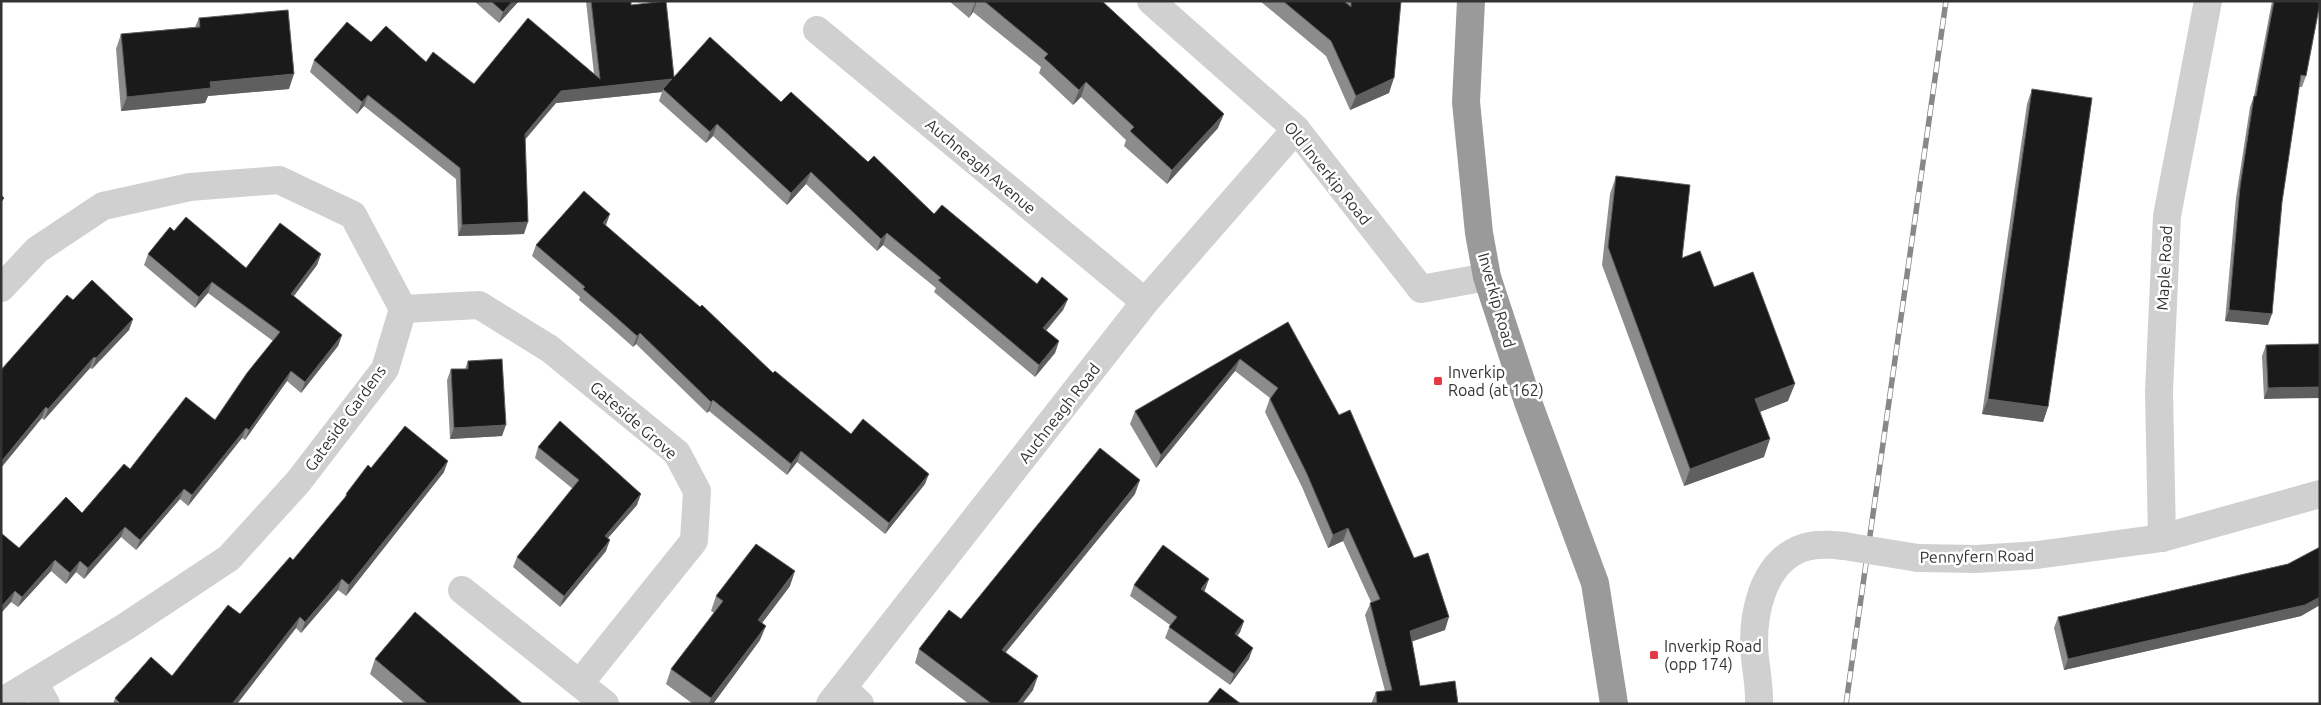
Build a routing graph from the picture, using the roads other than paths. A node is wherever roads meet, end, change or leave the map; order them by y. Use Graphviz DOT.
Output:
graph roads {
  1 [pos="1151,1"];
  2 [pos="1471,1"];
  3 [pos="2208,1"];
  4 [pos="817,30"];
  5 [pos="1296,129"];
  6 [pos="1487,277"];
  7 [pos="1,288"];
  8 [pos="1145,302"];
  9 [pos="403,309"];
  10 [pos="2320,494"];
  11 [pos="2162,538"];
  12 [pos="462,590"];
  13 [pos="580,683"];
  14 [pos="40,693"];
  15 [pos="844,699"];
  16 [pos="1,702"];
  17 [pos="605,704"];
  18 [pos="1614,704"];
  19 [pos="1759,704"];
  1 -- 5 [label="street, Old Inverkip Road"];
  2 -- 6 [label="highway, Inverkip Road"];
  3 -- 11 [label="street, Maple Road"];
  4 -- 8 [label="street, Auchneagh Avenue"];
  5 -- 6 [label="street, Old Inverkip Road"];
  5 -- 8 [label="street, Auchneagh Road"];
  6 -- 18 [label="highway, Inverkip Road"];
  7 -- 9 [label="street"];
  8 -- 15 [label="street, Auchneagh Road"];
  9 -- 13 [label="street, Gateside Grove"];
  9 -- 14 [label="street, Gateside Gardens"];
  10 -- 11 [label="street, Pennyfern Road"];
  11 -- 19 [label="street, Pennyfern Road, bridge"];
  12 -- 13 [label="street"];
  13 -- 17 [label="street"];
  14 -- 16 [label="street, Gateside Gardens"];
}
